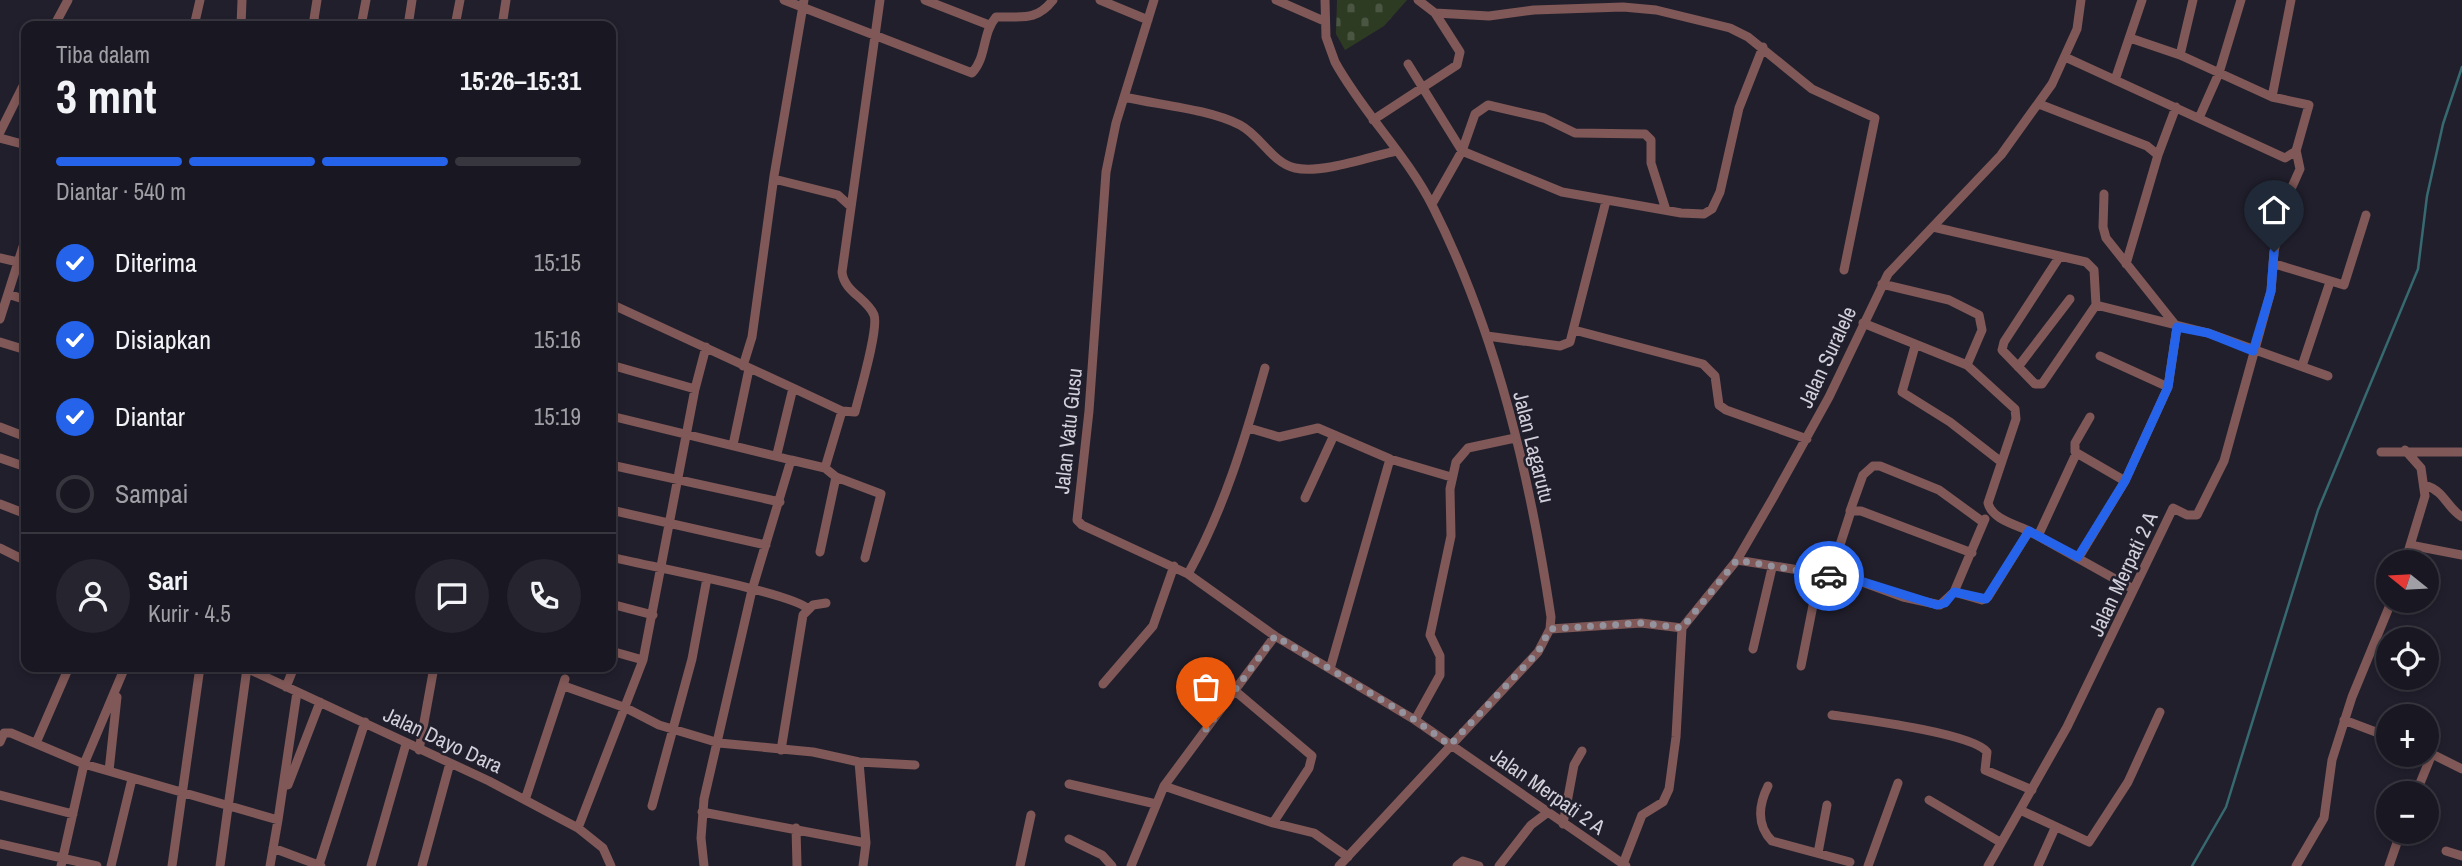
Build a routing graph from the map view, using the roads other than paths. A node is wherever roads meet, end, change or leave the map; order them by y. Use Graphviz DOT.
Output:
graph roads {
  1 [pos="68,0"];
  2 [pos="200,0"];
  3 [pos="242,0"];
  4 [pos="317,0"];
  5 [pos="366,0"];
  6 [pos="412,0"];
  7 [pos="460,0"];
  8 [pos="506,0"];
  9 [pos="784,0"];
  10 [pos="880,0"];
  11 [pos="925,0"];
  12 [pos="1053,0"];
  13 [pos="1100,0"];
  14 [pos="1154,0"];
  15 [pos="1276,0"];
  16 [pos="1325,0"];
  17 [pos="1418,0"];
  18 [pos="2081,0"];
  19 [pos="2142,0"];
  20 [pos="2193,0"];
  21 [pos="2241,0"];
  22 [pos="2291,0"];
  23 [pos="803,4"];
  24 [pos="1435,13"];
  25 [pos="1148,20"];
  26 [pos="1324,20"];
  27 [pos="57,21"];
  28 [pos="195,21"];
  29 [pos="241,21"];
  30 [pos="315,21"];
  31 [pos="362,21"];
  32 [pos="409,21"];
  33 [pos="457,21"];
  34 [pos="503,21"];
  35 [pos="989,25"];
  36 [pos="874,37"];
  37 [pos="2130,38"];
  38 [pos="1763,47"];
  39 [pos="2180,55"];
  40 [pos="2065,57"];
  41 [pos="1408,64"];
  42 [pos="2218,73"];
  43 [pos="2115,80"];
  44 [pos="1422,88"];
  45 [pos="21,89"];
  46 [pos="1124,97"];
  47 [pos="2272,97"];
  48 [pos="2039,104"];
  49 [pos="2176,107"];
  50 [pos="2199,118"];
  51 [pos="1373,120"];
  52 [pos="0,132"];
  53 [pos="0,138"];
  54 [pos="21,144"];
  55 [pos="2296,150"];
  56 [pos="1396,151"];
  57 [pos="1462,151"];
  58 [pos="2158,155"];
  59 [pos="774,179"];
  60 [pos="2104,194"];
  61 [pos="1606,201"];
  62 [pos="1432,204"];
  63 [pos="849,205"];
  64 [pos="1666,210"];
  65 [pos="2366,215"];
  66 [pos="1933,227"];
  67 [pos="21,256"];
  68 [pos="2060,256"];
  69 [pos="0,258"];
  70 [pos="18,262"];
  71 [pos="2126,264"];
  72 [pos="2275,264"];
  73 [pos="1844,270"];
  74 [pos="2330,282"];
  75 [pos="1882,284"];
  76 [pos="8,294"];
  77 [pos="21,298"];
  78 [pos="2070,299"];
  79 [pos="2096,305"];
  80 [pos="616,306"];
  81 [pos="0,319"];
  82 [pos="1863,323"];
  83 [pos="2177,327"];
  84 [pos="1574,330"];
  85 [pos="1487,336"];
  86 [pos="0,342"];
  87 [pos="1915,346"];
  88 [pos="706,347"];
  89 [pos="21,348"];
  90 [pos="2253,351"];
  91 [pos="2099,356"];
  92 [pos="1967,365"];
  93 [pos="616,366"];
  94 [pos="2302,366"];
  95 [pos="746,367"];
  96 [pos="2018,367"];
  97 [pos="1265,368"];
  98 [pos="2328,376"];
  99 [pos="2168,387"];
  100 [pos="793,388"];
  101 [pos="695,389"];
  102 [pos="842,411"];
  103 [pos="616,417"];
  104 [pos="2090,417"];
  105 [pos="0,427"];
  106 [pos="1249,428"];
  107 [pos="21,435"];
  108 [pos="686,435"];
  109 [pos="1334,435"];
  110 [pos="1515,438"];
  111 [pos="1807,439"];
  112 [pos="733,445"];
  113 [pos="2405,450"];
  114 [pos="2381,452"];
  115 [pos="2462,452"];
  116 [pos="777,454"];
  117 [pos="2076,454"];
  118 [pos="0,458"];
  119 [pos="1390,459"];
  120 [pos="791,460"];
  121 [pos="2000,461"];
  122 [pos="21,465"];
  123 [pos="616,466"];
  124 [pos="825,468"];
  125 [pos="836,477"];
  126 [pos="1451,477"];
  127 [pos="678,479"];
  128 [pos="2125,481"];
  129 [pos="2425,485"];
  130 [pos="1305,498"];
  131 [pos="780,502"];
  132 [pos="0,504"];
  133 [pos="616,511"];
  134 [pos="1850,511"];
  135 [pos="21,512"];
  136 [pos="1990,512"];
  137 [pos="2462,517"];
  138 [pos="1983,522"];
  139 [pos="670,524"];
  140 [pos="2033,533"];
  141 [pos="766,545"];
  142 [pos="2410,545"];
  143 [pos="0,548"];
  144 [pos="2409,550"];
  145 [pos="820,552"];
  146 [pos="1972,553"];
  147 [pos="2462,555"];
  148 [pos="2078,557"];
  149 [pos="21,558"];
  150 [pos="616,558"];
  151 [pos="865,558"];
  152 [pos="1737,560"];
  153 [pos="1174,566"];
  154 [pos="1772,568"];
  155 [pos="662,570"];
  156 [pos="1188,574"];
  157 [pos="1819,575"];
  158 [pos="1837,576"];
  159 [pos="707,578"];
  160 [pos="2133,589"];
  161 [pos="752,590"];
  162 [pos="1954,592"];
  163 [pos="826,603"];
  164 [pos="616,605"];
  165 [pos="808,610"];
  166 [pos="2387,613"];
  167 [pos="653,615"];
  168 [pos="1682,628"];
  169 [pos="1550,629"];
  170 [pos="1275,636"];
  171 [pos="1753,649"];
  172 [pos="616,652"];
  173 [pos="643,660"];
  174 [pos="1801,666"];
  175 [pos="1330,669"];
  176 [pos="67,672"];
  177 [pos="123,672"];
  178 [pos="199,672"];
  179 [pos="245,672"];
  180 [pos="254,672"];
  181 [pos="292,672"];
  182 [pos="433,672"];
  183 [pos="1103,684"];
  184 [pos="118,685"];
  185 [pos="286,687"];
  186 [pos="1234,690"];
  187 [pos="297,692"];
  188 [pos="320,702"];
  189 [pos="626,708"];
  190 [pos="2160,712"];
  191 [pos="1832,715"];
  192 [pos="1415,720"];
  193 [pos="2344,720"];
  194 [pos="365,722"];
  195 [pos="675,730"];
  196 [pos="2376,732"];
  197 [pos="0,742"];
  198 [pos="36,743"];
  199 [pos="719,743"];
  200 [pos="406,744"];
  201 [pos="1450,745"];
  202 [pos="419,750"];
  203 [pos="781,750"];
  204 [pos="1582,751"];
  205 [pos="2439,758"];
  206 [pos="859,762"];
  207 [pos="450,763"];
  208 [pos="84,764"];
  209 [pos="915,765"];
  210 [pos="2462,769"];
  211 [pos="108,771"];
  212 [pos="132,779"];
  213 [pos="1898,783"];
  214 [pos="1069,785"];
  215 [pos="1164,786"];
  216 [pos="1768,786"];
  217 [pos="2032,790"];
  218 [pos="183,793"];
  219 [pos="0,794"];
  220 [pos="282,799"];
  221 [pos="525,800"];
  222 [pos="1930,800"];
  223 [pos="1156,804"];
  224 [pos="1826,805"];
  225 [pos="652,806"];
  226 [pos="230,807"];
  227 [pos="2020,810"];
  228 [pos="702,813"];
  229 [pos="1547,813"];
  230 [pos="73,814"];
  231 [pos="1031,815"];
  232 [pos="278,820"];
  233 [pos="1273,823"];
  234 [pos="1563,824"];
  235 [pos="578,828"];
  236 [pos="796,828"];
  237 [pos="2055,828"];
  238 [pos="1069,839"];
  239 [pos="2000,842"];
  240 [pos="866,843"];
  241 [pos="0,844"];
  242 [pos="2397,844"];
  243 [pos="273,848"];
  244 [pos="2445,851"];
  245 [pos="1818,853"];
  246 [pos="2462,856"];
  247 [pos="1348,857"];
  248 [pos="62,862"];
  249 [pos="1624,865"];
  250 [pos="1852,865"];
  251 [pos="97,866"];
  252 [pos="111,866"];
  253 [pos="172,866"];
  254 [pos="220,866"];
  255 [pos="270,866"];
  256 [pos="320,866"];
  257 [pos="371,866"];
  258 [pos="422,866"];
  259 [pos="611,866"];
  260 [pos="704,866"];
  261 [pos="797,866"];
  262 [pos="863,866"];
  263 [pos="1020,866"];
  264 [pos="1112,866"];
  265 [pos="1131,866"];
  266 [pos="1339,866"];
  267 [pos="1457,866"];
  268 [pos="1479,866"];
  269 [pos="1499,866"];
  270 [pos="1868,866"];
  271 [pos="1988,866"];
  272 [pos="2038,866"];
  273 [pos="2296,866"];
  274 [pos="2389,866"];
  1 -- 27 [label="street"];
  2 -- 28 [label="street"];
  3 -- 29 [label="street"];
  4 -- 30 [label="street"];
  5 -- 31 [label="street"];
  6 -- 32 [label="street"];
  7 -- 33 [label="street"];
  8 -- 34 [label="street"];
  9 -- 23 [label="street"];
  10 -- 36 [label="street"];
  11 -- 35 [label="street"];
  12 -- 35 [label="street"];
  13 -- 25 [label="street"];
  14 -- 25 [label="street, Jalan Vatu Gusu"];
  15 -- 26 [label="street"];
  16 -- 26 [label="street, Jalan Lagarutu"];
  17 -- 24 [label="street"];
  18 -- 40 [label="street, Jalan Suralele"];
  19 -- 37 [label="street"];
  20 -- 39 [label="street"];
  21 -- 42 [label="street"];
  22 -- 47 [label="street"];
  23 -- 36 [label="street"];
  23 -- 59 [label="street"];
  24 -- 38 [label="street"];
  24 -- 44 [label="street"];
  25 -- 46 [label="street, Jalan Vatu Gusu"];
  26 -- 51 [label="street, Jalan Lagarutu"];
  35 -- 36 [label="street"];
  36 -- 63 [label="street"];
  37 -- 39 [label="street"];
  37 -- 43 [label="street"];
  38 -- 64 [label="street"];
  38 -- 73 [label="street"];
  39 -- 42 [label="street"];
  40 -- 43 [label="street"];
  40 -- 48 [label="street, Jalan Suralele"];
  41 -- 44 [label="street"];
  42 -- 47 [label="street"];
  42 -- 50 [label="street"];
  43 -- 49 [label="street"];
  44 -- 51 [label="street"];
  44 -- 57 [label="street"];
  45 -- 52 [label="street"];
  46 -- 56 [label="street"];
  46 -- 153 [label="street, Jalan Vatu Gusu"];
  47 -- 55 [label="street, Jalan Merpati 2 A"];
  48 -- 58 [label="street"];
  48 -- 66 [label="street, Jalan Suralele"];
  49 -- 50 [label="street"];
  49 -- 58 [label="street"];
  50 -- 55 [label="street"];
  51 -- 56 [label="street, Jalan Lagarutu"];
  53 -- 54 [label="street"];
  55 -- 72 [label="street, Jalan Merpati 2 A"];
  56 -- 62 [label="street, Jalan Lagarutu"];
  57 -- 61 [label="street"];
  57 -- 62 [label="street"];
  57 -- 64 [label="street"];
  58 -- 71 [label="street"];
  59 -- 63 [label="street"];
  59 -- 95 [label="street"];
  60 -- 71 [label="street"];
  61 -- 64 [label="street"];
  61 -- 84 [label="street"];
  62 -- 85 [label="street, Jalan Lagarutu"];
  63 -- 102 [label="street"];
  65 -- 74 [label="street"];
  66 -- 68 [label="street"];
  66 -- 75 [label="street, Jalan Suralele"];
  67 -- 70 [label="street"];
  68 -- 79 [label="street"];
  68 -- 96 [label="street"];
  69 -- 70 [label="street"];
  70 -- 76 [label="street"];
  71 -- 83 [label="street"];
  72 -- 74 [label="street"];
  72 -- 90 [label="street, Jalan Merpati 2 A"];
  74 -- 94 [label="street"];
  75 -- 82 [label="street, Jalan Suralele"];
  75 -- 92 [label="street"];
  76 -- 77 [label="street"];
  76 -- 81 [label="street"];
  78 -- 96 [label="street"];
  79 -- 83 [label="street"];
  79 -- 96 [label="street"];
  80 -- 88 [label="street"];
  82 -- 87 [label="street"];
  82 -- 111 [label="street, Jalan Suralele"];
  83 -- 90 [label="street"];
  83 -- 99 [label="street"];
  84 -- 85 [label="street"];
  84 -- 111 [label="street"];
  85 -- 110 [label="street, Jalan Lagarutu"];
  86 -- 89 [label="street"];
  87 -- 92 [label="street"];
  87 -- 121 [label="street"];
  88 -- 95 [label="street"];
  88 -- 101 [label="street"];
  90 -- 94 [label="street"];
  90 -- 160 [label="street, Jalan Merpati 2 A"];
  91 -- 99 [label="street"];
  92 -- 121 [label="street"];
  93 -- 101 [label="street"];
  94 -- 98 [label="street"];
  95 -- 100 [label="street"];
  95 -- 112 [label="street"];
  97 -- 106 [label="street"];
  99 -- 128 [label="street"];
  100 -- 102 [label="street"];
  100 -- 116 [label="street"];
  101 -- 108 [label="street"];
  102 -- 124 [label="street"];
  103 -- 108 [label="street"];
  104 -- 117 [label="street"];
  105 -- 107 [label="street"];
  106 -- 109 [label="street"];
  106 -- 156 [label="street"];
  108 -- 112 [label="street"];
  108 -- 127 [label="street"];
  109 -- 119 [label="street"];
  109 -- 130 [label="street"];
  110 -- 126 [label="street"];
  110 -- 169 [label="street, Jalan Lagarutu"];
  111 -- 152 [label="street, Jalan Suralele"];
  112 -- 116 [label="street"];
  113 -- 114 [label="street"];
  113 -- 115 [label="street"];
  113 -- 129 [label="street"];
  116 -- 120 [label="street"];
  117 -- 128 [label="street"];
  117 -- 140 [label="street"];
  118 -- 122 [label="street"];
  119 -- 126 [label="street"];
  119 -- 175 [label="street"];
  120 -- 124 [label="street"];
  120 -- 131 [label="street"];
  121 -- 136 [label="street"];
  123 -- 127 [label="street"];
  124 -- 125 [label="street"];
  125 -- 145 [label="street"];
  125 -- 151 [label="street"];
  126 -- 192 [label="street"];
  127 -- 131 [label="street"];
  127 -- 139 [label="street"];
  128 -- 148 [label="street"];
  129 -- 137 [label="street"];
  129 -- 142 [label="street"];
  131 -- 141 [label="street"];
  132 -- 135 [label="street"];
  133 -- 139 [label="street"];
  134 -- 138 [label="street"];
  134 -- 146 [label="street"];
  134 -- 158 [label="street"];
  136 -- 138 [label="street"];
  136 -- 140 [label="street"];
  138 -- 146 [label="street"];
  139 -- 141 [label="street"];
  139 -- 155 [label="street"];
  140 -- 148 [label="street"];
  140 -- 162 [label="street"];
  141 -- 161 [label="street"];
  142 -- 144 [label="street"];
  142 -- 147 [label="street"];
  143 -- 149 [label="street"];
  146 -- 162 [label="street"];
  148 -- 160 [label="street"];
  150 -- 155 [label="street"];
  152 -- 154 [label="street"];
  152 -- 168 [label="street, Jalan Suralele"];
  153 -- 156 [label="street, Jalan Vatu Gusu"];
  153 -- 183 [label="street"];
  154 -- 157 [label="street"];
  154 -- 171 [label="street"];
  155 -- 159 [label="street"];
  155 -- 167 [label="street"];
  156 -- 170 [label="street, Jalan Vatu Gusu"];
  157 -- 158 [label="street"];
  157 -- 174 [label="street"];
  158 -- 162 [label="street"];
  159 -- 161 [label="street"];
  159 -- 195 [label="street"];
  160 -- 217 [label="street, Jalan Merpati 2 A"];
  161 -- 165 [label="street"];
  161 -- 199 [label="street"];
  163 -- 165 [label="street"];
  164 -- 167 [label="street"];
  165 -- 203 [label="street"];
  166 -- 193 [label="street"];
  167 -- 173 [label="street"];
  168 -- 169 [label="street"];
  168 -- 249 [label="street"];
  169 -- 201 [label="street"];
  170 -- 175 [label="street, Jalan Vatu Gusu"];
  170 -- 186 [label="street"];
  172 -- 173 [label="street"];
  173 -- 189 [label="street"];
  175 -- 192 [label="street, Jalan Vatu Gusu"];
  176 -- 198 [label="street"];
  177 -- 184 [label="street"];
  178 -- 218 [label="street"];
  179 -- 226 [label="street"];
  180 -- 185 [label="street, Jalan Dayo Dara"];
  181 -- 185 [label="street"];
  182 -- 202 [label="street"];
  184 -- 208 [label="street"];
  184 -- 211 [label="street"];
  185 -- 187 [label="street, Jalan Dayo Dara"];
  186 -- 215 [label="street"];
  186 -- 233 [label="street"];
  187 -- 188 [label="street, Jalan Dayo Dara"];
  187 -- 220 [label="street"];
  188 -- 194 [label="street, Jalan Dayo Dara"];
  188 -- 220 [label="street"];
  189 -- 195 [label="street"];
  189 -- 221 [label="street"];
  189 -- 235 [label="street"];
  190 -- 237 [label="street"];
  191 -- 217 [label="street"];
  192 -- 201 [label="street, Jalan Vatu Gusu"];
  193 -- 196 [label="street"];
  193 -- 273 [label="street"];
  194 -- 200 [label="street, Jalan Dayo Dara"];
  194 -- 256 [label="street"];
  195 -- 199 [label="street"];
  195 -- 225 [label="street"];
  197 -- 198 [label="street"];
  198 -- 208 [label="street"];
  199 -- 203 [label="street"];
  199 -- 228 [label="street"];
  200 -- 202 [label="street, Jalan Dayo Dara"];
  200 -- 257 [label="street"];
  201 -- 229 [label="street, Jalan Merpati 2 A"];
  201 -- 247 [label="street"];
  202 -- 207 [label="street, Jalan Dayo Dara"];
  203 -- 206 [label="street"];
  204 -- 234 [label="street"];
  205 -- 210 [label="street"];
  206 -- 209 [label="street"];
  206 -- 240 [label="street"];
  207 -- 221 [label="street, Jalan Dayo Dara"];
  207 -- 258 [label="street"];
  208 -- 211 [label="street"];
  208 -- 230 [label="street"];
  211 -- 212 [label="street"];
  212 -- 218 [label="street"];
  212 -- 252 [label="street"];
  213 -- 270 [label="street"];
  214 -- 223 [label="street"];
  215 -- 223 [label="street"];
  215 -- 233 [label="street"];
  216 -- 245 [label="street"];
  217 -- 227 [label="street, Jalan Merpati 2 A"];
  218 -- 226 [label="street"];
  218 -- 253 [label="street"];
  219 -- 230 [label="street"];
  220 -- 232 [label="street"];
  221 -- 235 [label="street, Jalan Dayo Dara"];
  222 -- 239 [label="street"];
  223 -- 265 [label="street"];
  224 -- 245 [label="street"];
  226 -- 232 [label="street"];
  226 -- 254 [label="street"];
  227 -- 237 [label="street"];
  227 -- 239 [label="street, Jalan Merpati 2 A"];
  228 -- 236 [label="street"];
  228 -- 260 [label="street"];
  229 -- 234 [label="street, Jalan Merpati 2 A"];
  229 -- 269 [label="street"];
  230 -- 248 [label="street"];
  231 -- 263 [label="street"];
  232 -- 243 [label="street"];
  233 -- 247 [label="street"];
  234 -- 249 [label="street, Jalan Merpati 2 A"];
  235 -- 259 [label="street, Jalan Dayo Dara"];
  236 -- 240 [label="street"];
  236 -- 261 [label="street"];
  237 -- 272 [label="street"];
  238 -- 264 [label="street"];
  239 -- 271 [label="street, Jalan Merpati 2 A"];
  240 -- 262 [label="street"];
  241 -- 248 [label="street"];
  242 -- 274 [label="street"];
  243 -- 255 [label="street"];
  243 -- 256 [label="street"];
  244 -- 246 [label="street"];
  245 -- 250 [label="street"];
  247 -- 266 [label="street"];
  248 -- 251 [label="street"];
  267 -- 268 [label="street"];
}
